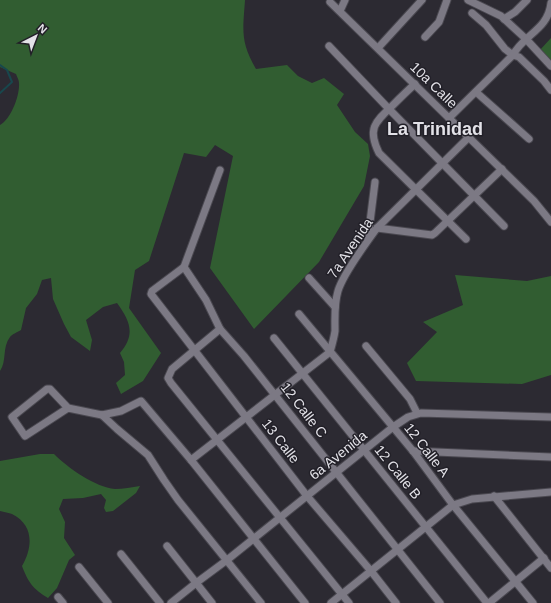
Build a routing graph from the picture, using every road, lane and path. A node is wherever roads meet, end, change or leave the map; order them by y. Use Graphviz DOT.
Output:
graph roads {
  1 [pos="345,0"];
  2 [pos="422,0"];
  3 [pos="447,0"];
  4 [pos="468,0"];
  5 [pos="527,0"];
  6 [pos="330,2"];
  7 [pos="551,3"];
  8 [pos="340,11"];
  9 [pos="472,13"];
  10 [pos="504,19"];
  11 [pos="426,37"];
  12 [pos="526,39"];
  13 [pos="329,46"];
  14 [pos="378,48"];
  15 [pos="512,55"];
  16 [pos="551,66"];
  17 [pos="415,84"];
  18 [pos="551,90"];
  19 [pos="476,92"];
  20 [pos="389,109"];
  21 [pos="449,118"];
  22 [pos="469,137"];
  23 [pos="529,139"];
  24 [pos="442,164"];
  25 [pos="502,169"];
  26 [pos="220,170"];
  27 [pos="374,182"];
  28 [pos="416,190"];
  29 [pos="474,196"];
  30 [pos="448,221"];
  31 [pos="551,222"];
  32 [pos="504,226"];
  33 [pos="377,228"];
  34 [pos="368,239"];
  35 [pos="466,239"];
  36 [pos="184,267"];
  37 [pos="309,278"];
  38 [pos="335,307"];
  39 [pos="299,314"];
  40 [pos="220,329"];
  41 [pos="274,338"];
  42 [pos="366,346"];
  43 [pos="194,350"];
  44 [pos="330,352"];
  45 [pos="302,374"];
  46 [pos="275,395"];
  47 [pos="68,408"];
  48 [pos="417,413"];
  49 [pos="102,415"];
  50 [pos="246,417"];
  51 [pos="551,417"];
  52 [pos="392,427"];
  53 [pos="217,440"];
  54 [pos="364,451"];
  55 [pos="413,451"];
  56 [pos="551,457"];
  57 [pos="191,460"];
  58 [pos="337,472"];
  59 [pos="551,492"];
  60 [pos="307,496"];
  61 [pos="494,496"];
  62 [pos="454,505"];
  63 [pos="280,518"];
  64 [pos="426,527"];
  65 [pos="254,538"];
  66 [pos="167,546"];
  67 [pos="398,550"];
  68 [pos="121,554"];
  69 [pos="544,558"];
  70 [pos="227,560"];
  71 [pos="79,567"];
  72 [pos="551,568"];
  73 [pos="371,571"];
  74 [pos="516,582"];
  75 [pos="196,583"];
  76 [pos="342,594"];
  77 [pos="108,603"];
  78 [pos="160,603"];
  79 [pos="171,603"];
  80 [pos="212,603"];
  81 [pos="261,603"];
  82 [pos="305,603"];
  83 [pos="331,603"];
  84 [pos="349,603"];
  85 [pos="396,603"];
  86 [pos="440,603"];
  87 [pos="488,603"];
  88 [pos="533,603"];
  1 -- 8 [label="street"];
  2 -- 14 [label="street"];
  3 -- 11 [label="street"];
  4 -- 10 [label="street"];
  5 -- 10 [label="street"];
  6 -- 8 [label="street, 10a Calle"];
  7 -- 12 [label="street"];
  8 -- 14 [label="street, 10a Calle"];
  9 -- 15 [label="street"];
  10 -- 12 [label="street"];
  12 -- 15 [label="street"];
  12 -- 16 [label="street"];
  13 -- 20 [label="street"];
  14 -- 17 [label="street, 10a Calle"];
  15 -- 18 [label="street"];
  15 -- 19 [label="street"];
  17 -- 20 [label="street"];
  17 -- 21 [label="street, 10a Calle"];
  19 -- 21 [label="street"];
  19 -- 23 [label="street"];
  20 -- 24 [label="street"];
  20 -- 28 [label="street"];
  21 -- 22 [label="street, 10a Calle"];
  22 -- 24 [label="street, 7a Avenida"];
  22 -- 25 [label="street, 10a Calle"];
  24 -- 28 [label="street, 7a Avenida"];
  24 -- 29 [label="street"];
  25 -- 29 [label="street"];
  25 -- 31 [label="street, 10a Calle"];
  26 -- 36 [label="street"];
  27 -- 34 [label="street"];
  28 -- 30 [label="street"];
  28 -- 33 [label="street, 7a Avenida"];
  29 -- 30 [label="street"];
  29 -- 32 [label="street"];
  30 -- 33 [label="street"];
  30 -- 35 [label="street"];
  33 -- 34 [label="street, 7a Avenida"];
  34 -- 38 [label="street, 7a Avenida"];
  36 -- 40 [label="street, 12 Calle C"];
  36 -- 43 [label="street, 13 Calle"];
  37 -- 38 [label="street"];
  38 -- 44 [label="street, 7a Avenida"];
  39 -- 44 [label="street, 12 Calle A"];
  40 -- 43 [label="street"];
  40 -- 46 [label="street, 12 Calle C"];
  41 -- 45 [label="street, 12 Calle B"];
  42 -- 48 [label="street"];
  43 -- 50 [label="street, 13 Calle"];
  43 -- 53 [label="street"];
  44 -- 45 [label="street"];
  44 -- 52 [label="street, 12 Calle A"];
  45 -- 46 [label="street"];
  45 -- 54 [label="street, 12 Calle B"];
  46 -- 50 [label="street"];
  46 -- 58 [label="street, 12 Calle C"];
  47 -- 47 [label="street"];
  47 -- 49 [label="street"];
  48 -- 51 [label="street, 6a Avenida"];
  48 -- 52 [label="street, 6a Avenida"];
  49 -- 57 [label="street"];
  49 -- 70 [label="street"];
  50 -- 53 [label="street"];
  50 -- 60 [label="street, 13 Calle"];
  52 -- 54 [label="street, 6a Avenida"];
  52 -- 55 [label="street, 12 Calle A"];
  53 -- 57 [label="street"];
  53 -- 63 [label="street"];
  54 -- 58 [label="street, 6a Avenida"];
  54 -- 64 [label="street, 12 Calle B"];
  55 -- 56 [label="street"];
  55 -- 62 [label="street, 12 Calle A"];
  57 -- 65 [label="street"];
  58 -- 60 [label="street, 6a Avenida"];
  58 -- 67 [label="street, 12 Calle C"];
  59 -- 61 [label="street"];
  60 -- 63 [label="street, 6a Avenida"];
  60 -- 73 [label="street, 13 Calle"];
  61 -- 62 [label="street"];
  61 -- 69 [label="street"];
  62 -- 64 [label="street"];
  62 -- 74 [label="street, 12 Calle A"];
  63 -- 65 [label="street, 6a Avenida"];
  63 -- 76 [label="street"];
  64 -- 67 [label="street"];
  64 -- 87 [label="street, 12 Calle B"];
  65 -- 70 [label="street, 6a Avenida"];
  65 -- 82 [label="street"];
  66 -- 75 [label="street"];
  67 -- 73 [label="street"];
  67 -- 86 [label="street, 12 Calle C"];
  68 -- 78 [label="street"];
  69 -- 72 [label="street"];
  69 -- 74 [label="street"];
  70 -- 75 [label="street, 6a Avenida"];
  70 -- 81 [label="street"];
  71 -- 77 [label="street"];
  73 -- 76 [label="street"];
  73 -- 85 [label="street, 13 Calle"];
  74 -- 87 [label="street"];
  74 -- 88 [label="street, 12 Calle A"];
  75 -- 79 [label="street, 6a Avenida"];
  75 -- 80 [label="street"];
  76 -- 83 [label="street"];
  76 -- 84 [label="street"];
}
